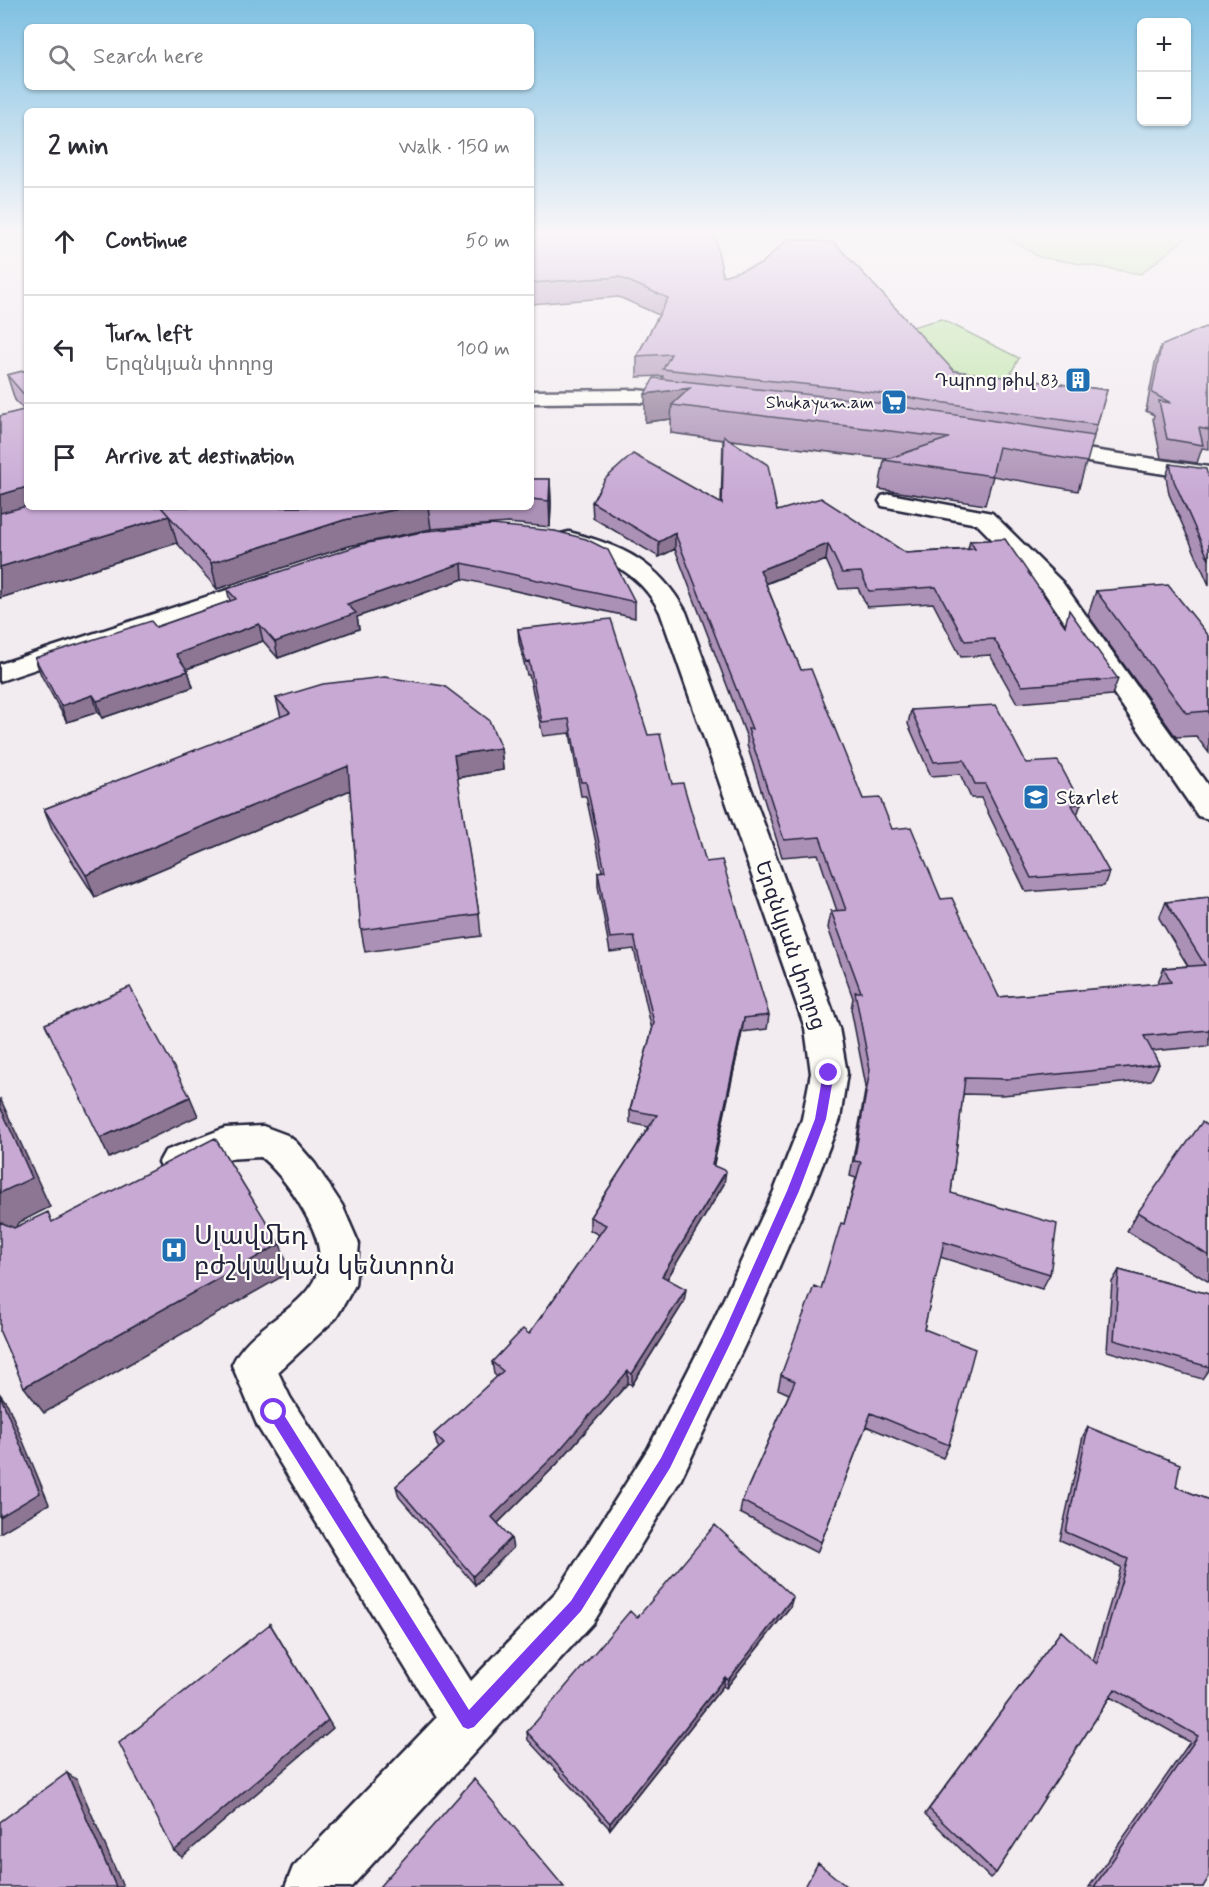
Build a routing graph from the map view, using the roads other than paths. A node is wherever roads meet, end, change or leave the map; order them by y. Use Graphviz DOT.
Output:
graph roads {
  1 [pos="534,397"];
  2 [pos="707,404"];
  3 [pos="1026,446"];
  4 [pos="1209,474"];
  5 [pos="890,501"];
  6 [pos="535,534"];
  7 [pos="301,572"];
  8 [pos="0,673"];
  9 [pos="1209,809"];
  10 [pos="148,1177"];
  11 [pos="468,1722"];
  12 [pos="313,1887"];
  1 -- 2 [label="street"];
  3 -- 4 [label="street"];
  5 -- 9 [label="street"];
  6 -- 11 [label="street, Երզնկյան փողոց"];
  7 -- 8 [label="street"];
  10 -- 11 [label="street"];
  11 -- 12 [label="street, Երզնկյան փողոց"];
}
